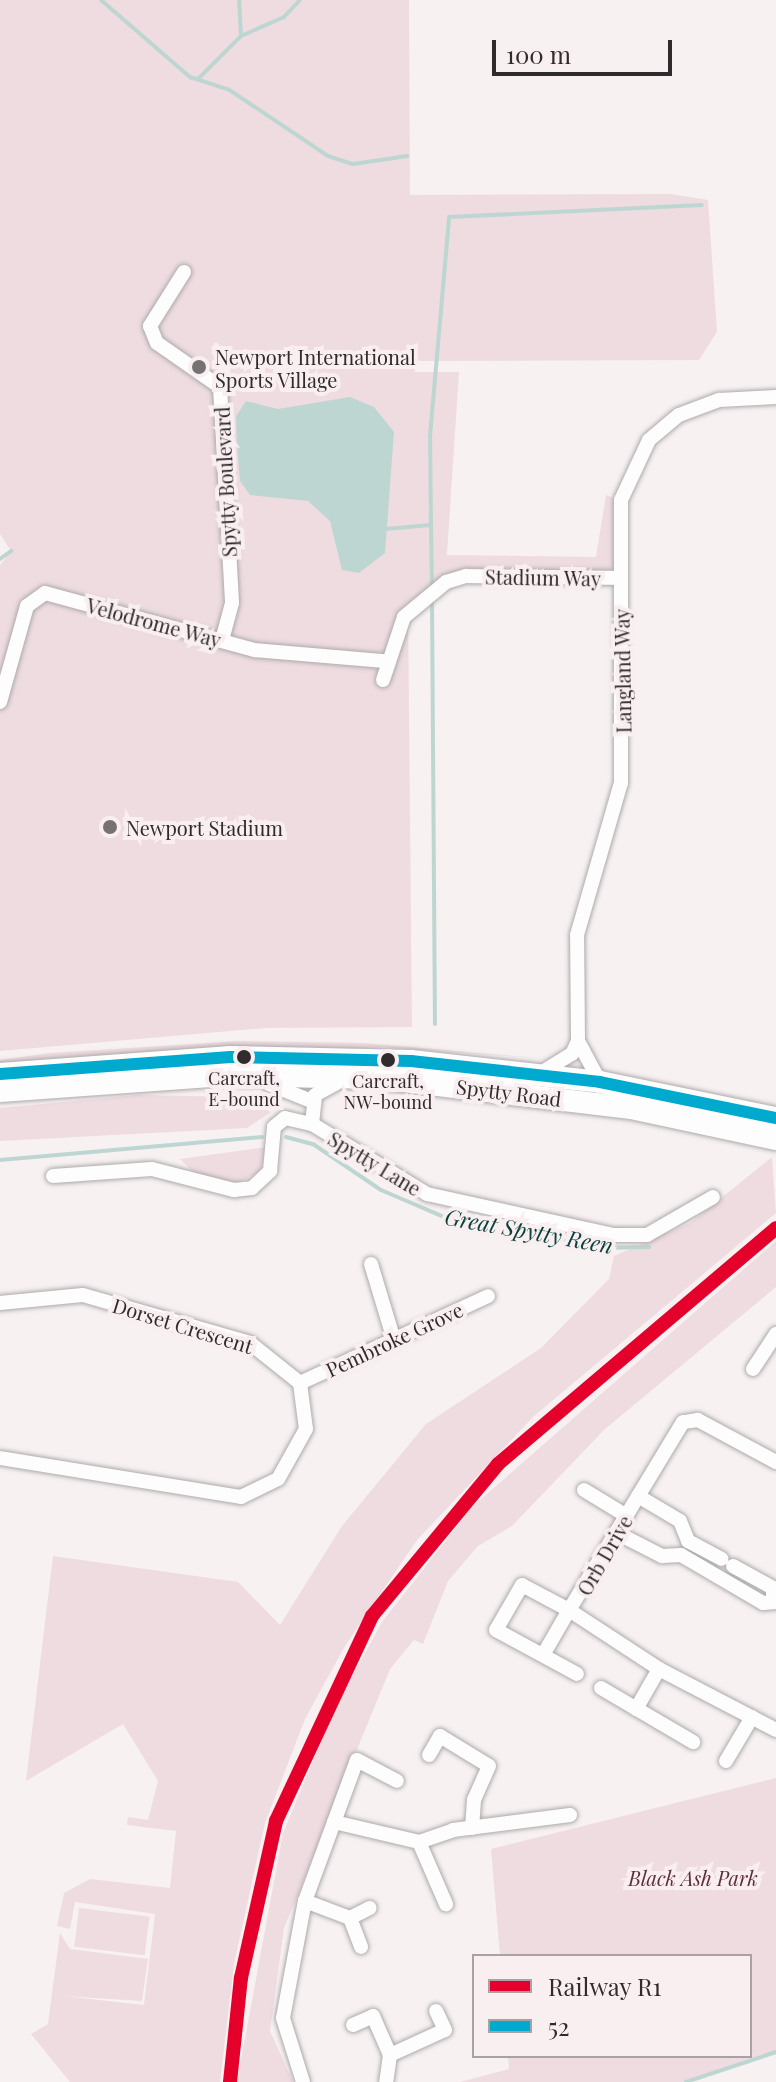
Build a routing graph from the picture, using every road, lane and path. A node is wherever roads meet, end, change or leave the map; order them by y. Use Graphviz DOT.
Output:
graph roads {
  1 [pos="184,272"];
  2 [pos="776,397"];
  3 [pos="620,578"];
  4 [pos="222,640"];
  5 [pos="384,661"];
  6 [pos="383,680"];
  7 [pos="0,702"];
  8 [pos="578,1041"];
  9 [pos="541,1073"];
  10 [pos="0,1074"];
  11 [pos="224,1075"];
  12 [pos="421,1082"];
  13 [pos="600,1082"];
  14 [pos="0,1091"];
  15 [pos="311,1101"];
  16 [pos="776,1118"];
  17 [pos="312,1124"];
  18 [pos="776,1139"];
  19 [pos="53,1176"];
  20 [pos="713,1197"];
  21 [pos="371,1264"];
  22 [pos="488,1296"];
  23 [pos="0,1303"];
  24 [pos="776,1334"];
  25 [pos="393,1337"];
  26 [pos="753,1369"];
  27 [pos="300,1383"];
  28 [pos="0,1458"];
  29 [pos="776,1462"];
  30 [pos="584,1490"];
  31 [pos="638,1496"];
  32 [pos="627,1516"];
  33 [pos="617,1533"];
  34 [pos="774,1601"];
  35 [pos="569,1610"];
  36 [pos="543,1655"];
  37 [pos="659,1669"];
  38 [pos="577,1674"];
  39 [pos="601,1688"];
  40 [pos="636,1709"];
  41 [pos="752,1717"];
  42 [pos="776,1730"];
  43 [pos="693,1742"];
  44 [pos="429,1755"];
  45 [pos="726,1761"];
  46 [pos="397,1781"];
  47 [pos="570,1815"];
  48 [pos="334,1822"];
  49 [pos="472,1828"];
  50 [pos="419,1842"];
  51 [pos="305,1901"];
  52 [pos="446,1904"];
  53 [pos="370,1908"];
  54 [pos="350,1918"];
  55 [pos="361,1947"];
  56 [pos="436,2011"];
  57 [pos="353,2025"];
  58 [pos="390,2055"];
  59 [pos="303,2082"];
  60 [pos="386,2082"];
  1 -- 4 [label="street, Spytty Boulevard"];
  2 -- 3 [label="street, Langland Way"];
  3 -- 5 [label="street, Stadium Way"];
  3 -- 8 [label="street, Langland Way"];
  4 -- 5 [label="street, Velodrome Way"];
  4 -- 7 [label="street, Velodrome Way"];
  5 -- 6 [label="street, Stadium Way"];
  8 -- 9 [label="street"];
  8 -- 13 [label="street, Langland Way"];
  9 -- 10 [label="main road, Spytty Road"];
  9 -- 13 [label="main road, Spytty Road"];
  11 -- 12 [label="main road, Spytty Road"];
  11 -- 14 [label="main road, Spytty Road"];
  11 -- 15 [label="street"];
  12 -- 15 [label="street"];
  12 -- 18 [label="main road, Spytty Road"];
  13 -- 16 [label="main road, Spytty Road"];
  15 -- 17 [label="street, Spytty Lane"];
  17 -- 19 [label="street, Spytty Lane"];
  17 -- 20 [label="street, Spytty Lane"];
  21 -- 25 [label="street"];
  22 -- 25 [label="street, Pembroke Grove"];
  23 -- 27 [label="street, Dorset Crescent"];
  24 -- 26 [label="street"];
  25 -- 27 [label="street, Pembroke Grove"];
  27 -- 28 [label="street"];
  29 -- 31 [label="street, Orb Drive"];
  30 -- 32 [label="street"];
  31 -- 32 [label="street, Orb Drive"];
  31 -- 34 [label="street"];
  32 -- 33 [label="street, Orb Drive"];
  33 -- 34 [label="street"];
  33 -- 35 [label="street, Orb Drive"];
  35 -- 36 [label="street"];
  35 -- 36 [label="street"];
  35 -- 37 [label="street, Orb Drive"];
  36 -- 38 [label="street"];
  37 -- 40 [label="street"];
  37 -- 41 [label="street, Orb Drive"];
  39 -- 40 [label="street"];
  40 -- 43 [label="street"];
  41 -- 42 [label="street, Orb Drive"];
  41 -- 45 [label="street"];
  44 -- 49 [label="street"];
  46 -- 48 [label="street"];
  47 -- 49 [label="street"];
  48 -- 50 [label="street"];
  48 -- 51 [label="street"];
  49 -- 50 [label="street"];
  50 -- 52 [label="street"];
  51 -- 54 [label="street"];
  51 -- 59 [label="street"];
  53 -- 54 [label="street"];
  54 -- 55 [label="street"];
  56 -- 58 [label="street"];
  57 -- 58 [label="street"];
  58 -- 60 [label="street"];
}
